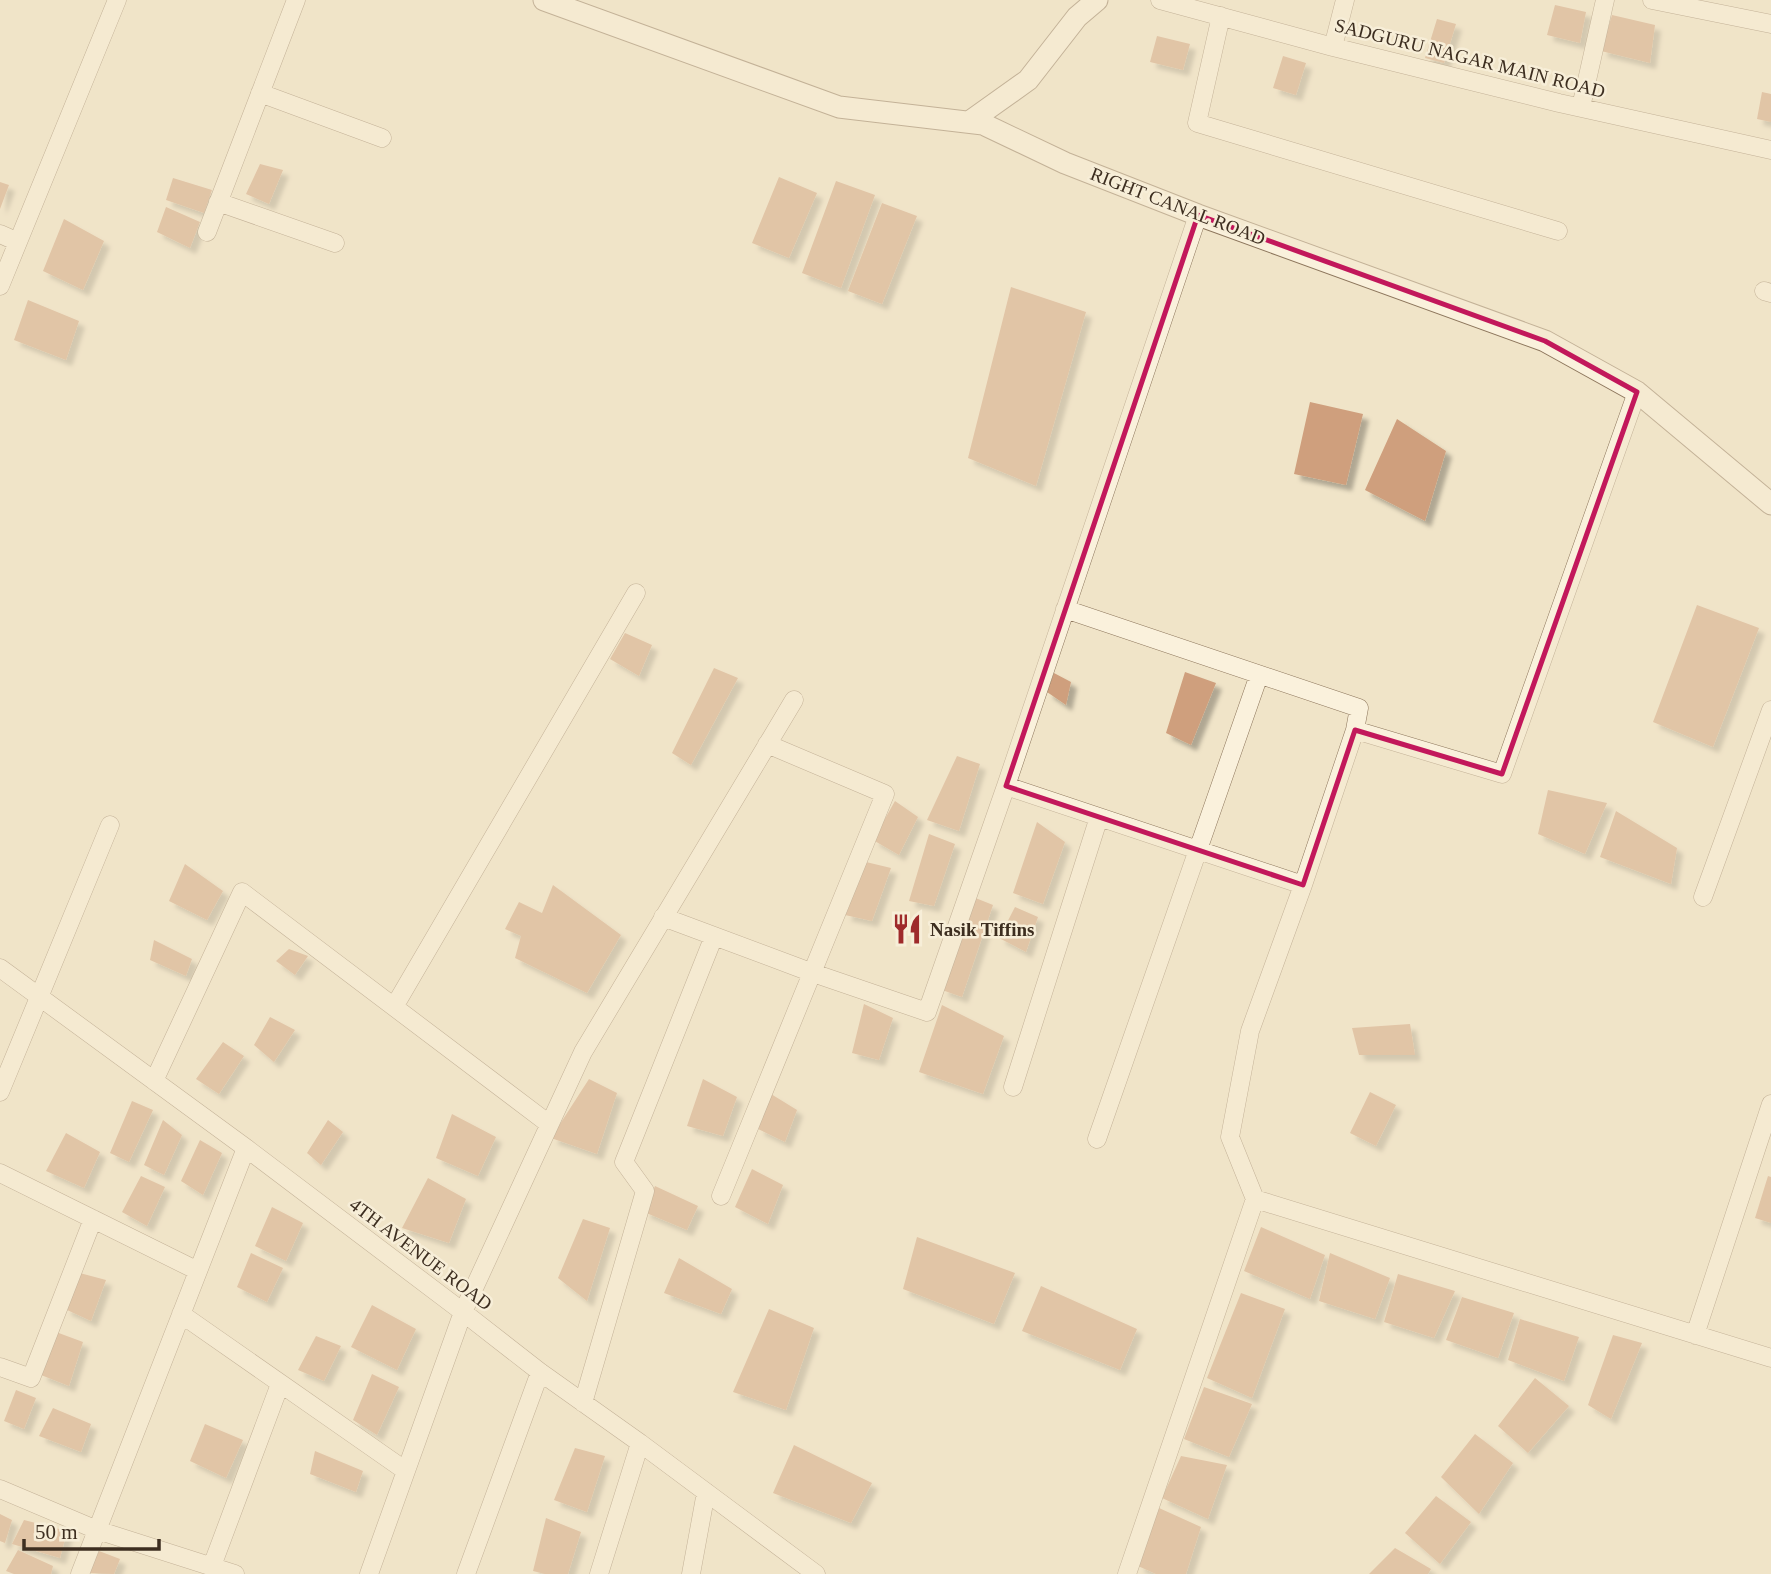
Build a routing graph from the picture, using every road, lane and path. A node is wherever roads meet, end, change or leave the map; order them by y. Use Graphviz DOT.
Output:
graph roads {
  1 [pos="117,0"];
  2 [pos="296,0"];
  3 [pos="544,0"];
  4 [pos="1097,0"];
  5 [pos="1160,0"];
  6 [pos="1345,0"];
  7 [pos="1605,0"];
  8 [pos="1652,0"];
  9 [pos="1221,16"];
  10 [pos="1771,24"];
  11 [pos="1333,47"];
  12 [pos="260,93"];
  13 [pos="1581,107"];
  14 [pos="969,122"];
  15 [pos="382,138"];
  16 [pos="1771,149"];
  17 [pos="218,202"];
  18 [pos="1198,215"];
  19 [pos="1558,231"];
  20 [pos="207,232"];
  21 [pos="0,234"];
  22 [pos="18,242"];
  23 [pos="335,243"];
  24 [pos="0,286"];
  25 [pos="1637,392"];
  26 [pos="1771,503"];
  27 [pos="636,593"];
  28 [pos="1065,609"];
  29 [pos="1259,675"];
  30 [pos="794,700"];
  31 [pos="1771,710"];
  32 [pos="1355,730"];
  33 [pos="767,744"];
  34 [pos="1006,786"];
  35 [pos="1099,817"];
  36 [pos="110,825"];
  37 [pos="1198,850"];
  38 [pos="1303,885"];
  39 [pos="1703,897"];
  40 [pos="663,917"];
  41 [pos="714,936"];
  42 [pos="0,968"];
  43 [pos="813,973"];
  44 [pos="39,996"];
  45 [pos="394,1007"];
  46 [pos="154,1081"];
  47 [pos="1013,1087"];
  48 [pos="0,1093"];
  49 [pos="1771,1104"];
  50 [pos="549,1124"];
  51 [pos="1097,1139"];
  52 [pos="246,1148"];
  53 [pos="0,1173"];
  54 [pos="721,1196"];
  55 [pos="1255,1199"];
  56 [pos="93,1219"];
  57 [pos="198,1271"];
  58 [pos="463,1312"];
  59 [pos="181,1314"];
  60 [pos="1695,1335"];
  61 [pos="1771,1358"];
  62 [pos="0,1367"];
  63 [pos="540,1372"];
  64 [pos="280,1384"];
  65 [pos="583,1403"];
  66 [pos="640,1443"];
  67 [pos="406,1471"];
  68 [pos="0,1489"];
  69 [pos="706,1492"];
  70 [pos="97,1530"];
  71 [pos="212,1566"];
  72 [pos="80,1574"];
  73 [pos="235,1574"];
  74 [pos="369,1574"];
  75 [pos="466,1574"];
  76 [pos="599,1574"];
  77 [pos="691,1574"];
  78 [pos="816,1574"];
  79 [pos="1127,1574"];
  1 -- 22 [label="street"];
  2 -- 12 [label="street"];
  3 -- 14 [label="street, RIGHT CANAL ROAD"];
  4 -- 14 [label="street"];
  5 -- 9 [label="street, SADGURU NAGAR MAIN ROAD"];
  6 -- 11 [label="street"];
  7 -- 13 [label="street"];
  8 -- 10 [label="street"];
  9 -- 11 [label="street, SADGURU NAGAR MAIN ROAD"];
  9 -- 19 [label="street"];
  11 -- 13 [label="street, SADGURU NAGAR MAIN ROAD"];
  12 -- 15 [label="street"];
  12 -- 17 [label="street"];
  13 -- 16 [label="street, SADGURU NAGAR MAIN ROAD"];
  14 -- 18 [label="street, RIGHT CANAL ROAD"];
  17 -- 20 [label="street"];
  17 -- 23 [label="street"];
  18 -- 25 [label="street, RIGHT CANAL ROAD"];
  18 -- 28 [label="street"];
  21 -- 22 [label="street"];
  22 -- 24 [label="street"];
  25 -- 26 [label="street, RIGHT CANAL ROAD"];
  25 -- 32 [label="street"];
  27 -- 45 [label="street"];
  28 -- 29 [label="street"];
  28 -- 34 [label="street"];
  29 -- 32 [label="street"];
  29 -- 37 [label="street"];
  30 -- 33 [label="street"];
  31 -- 39 [label="street"];
  32 -- 38 [label="street"];
  33 -- 40 [label="street"];
  33 -- 43 [label="street"];
  34 -- 35 [label="street"];
  34 -- 43 [label="street"];
  35 -- 37 [label="street"];
  35 -- 47 [label="street"];
  36 -- 44 [label="street"];
  37 -- 38 [label="street"];
  37 -- 51 [label="street"];
  38 -- 55 [label="street"];
  40 -- 41 [label="street"];
  40 -- 50 [label="street"];
  41 -- 43 [label="street"];
  41 -- 65 [label="street"];
  42 -- 44 [label="street, 4TH AVENUE ROAD"];
  43 -- 54 [label="street"];
  44 -- 46 [label="street, 4TH AVENUE ROAD"];
  44 -- 48 [label="street"];
  45 -- 46 [label="street"];
  45 -- 50 [label="street"];
  46 -- 52 [label="street, 4TH AVENUE ROAD"];
  49 -- 60 [label="street"];
  50 -- 58 [label="street"];
  52 -- 57 [label="street"];
  52 -- 58 [label="street, 4TH AVENUE ROAD"];
  53 -- 56 [label="street"];
  55 -- 60 [label="street"];
  55 -- 79 [label="street"];
  56 -- 57 [label="street"];
  56 -- 62 [label="street"];
  57 -- 59 [label="street"];
  58 -- 63 [label="street, 4TH AVENUE ROAD"];
  58 -- 67 [label="street"];
  59 -- 64 [label="street"];
  59 -- 70 [label="street"];
  60 -- 61 [label="street"];
  63 -- 65 [label="street, 4TH AVENUE ROAD"];
  63 -- 75 [label="street"];
  64 -- 67 [label="street"];
  64 -- 71 [label="street"];
  65 -- 66 [label="street, 4TH AVENUE ROAD"];
  66 -- 69 [label="street, 4TH AVENUE ROAD"];
  66 -- 76 [label="street"];
  67 -- 74 [label="street"];
  68 -- 70 [label="street"];
  69 -- 77 [label="street"];
  69 -- 78 [label="street, 4TH AVENUE ROAD"];
  70 -- 71 [label="street"];
  70 -- 72 [label="street"];
  71 -- 73 [label="street"];
}
